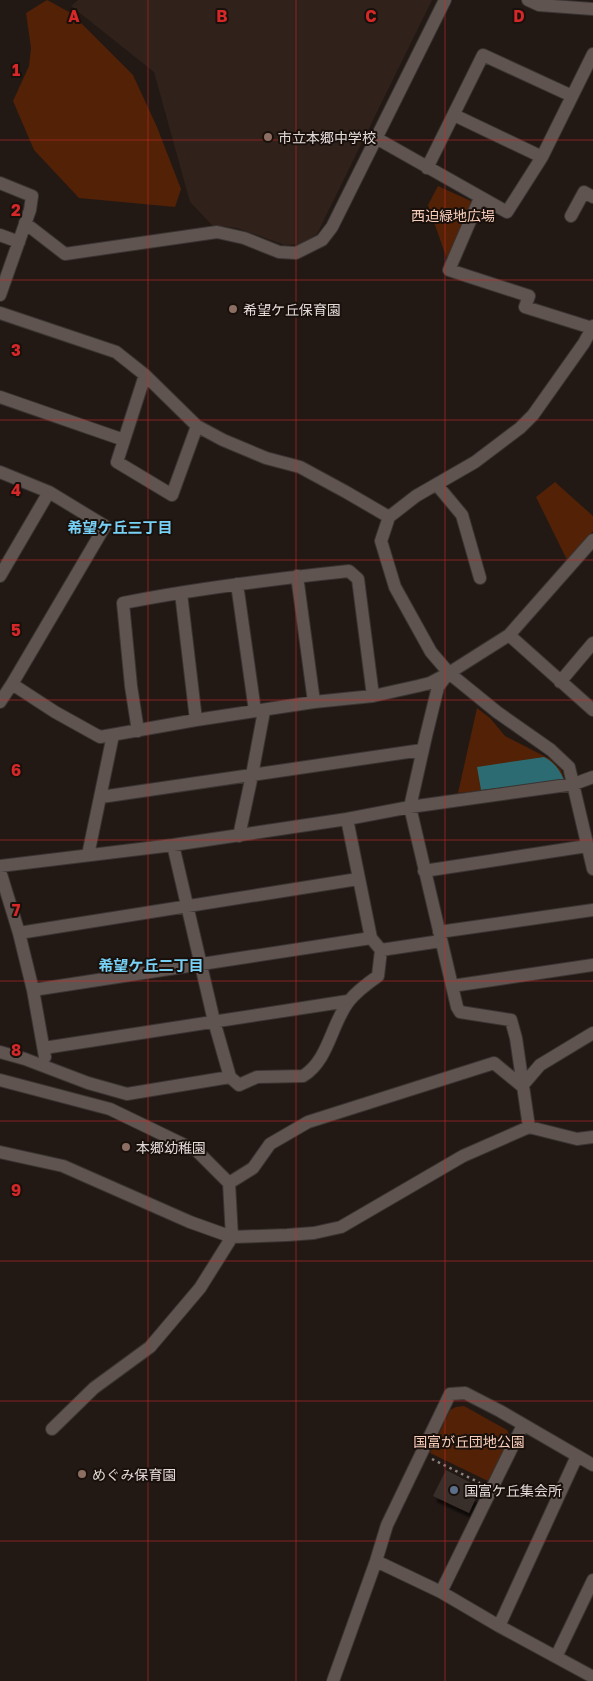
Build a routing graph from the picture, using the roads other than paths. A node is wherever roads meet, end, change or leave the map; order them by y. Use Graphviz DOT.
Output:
graph roads {
  1 [pos="445,0"];
  2 [pos="528,0"];
  3 [pos="593,9"];
  4 [pos="593,54"];
  5 [pos="572,96"];
  6 [pos="454,115"];
  7 [pos="376,138"];
  8 [pos="542,157"];
  9 [pos="427,168"];
  10 [pos="0,183"];
  11 [pos="593,197"];
  12 [pos="480,198"];
  13 [pos="571,216"];
  14 [pos="25,223"];
  15 [pos="0,235"];
  16 [pos="19,242"];
  17 [pos="0,295"];
  18 [pos="0,313"];
  19 [pos="592,327"];
  20 [pos="588,347"];
  21 [pos="145,375"];
  22 [pos="0,397"];
  23 [pos="197,426"];
  24 [pos="124,440"];
  25 [pos="0,472"];
  26 [pos="437,485"];
  27 [pos="49,492"];
  28 [pos="389,517"];
  29 [pos="593,540"];
  30 [pos="0,576"];
  31 [pos="297,576"];
  32 [pos="480,578"];
  33 [pos="237,584"];
  34 [pos="180,593"];
  35 [pos="510,634"];
  36 [pos="593,643"];
  37 [pos="449,673"];
  38 [pos="560,682"];
  39 [pos="12,684"];
  40 [pos="373,696"];
  41 [pos="0,702"];
  42 [pos="314,702"];
  43 [pos="593,710"];
  44 [pos="259,711"];
  45 [pos="196,720"];
  46 [pos="138,732"];
  47 [pos="113,735"];
  48 [pos="422,750"];
  49 [pos="252,775"];
  50 [pos="593,777"];
  51 [pos="574,784"];
  52 [pos="101,797"];
  53 [pos="410,806"];
  54 [pos="347,819"];
  55 [pos="239,836"];
  56 [pos="174,845"];
  57 [pos="587,846"];
  58 [pos="88,855"];
  59 [pos="592,864"];
  60 [pos="0,866"];
  61 [pos="0,871"];
  62 [pos="424,871"];
  63 [pos="358,878"];
  64 [pos="188,906"];
  65 [pos="593,910"];
  66 [pos="19,933"];
  67 [pos="440,937"];
  68 [pos="371,938"];
  69 [pos="381,950"];
  70 [pos="201,964"];
  71 [pos="593,965"];
  72 [pos="452,986"];
  73 [pos="33,990"];
  74 [pos="348,1001"];
  75 [pos="214,1021"];
  76 [pos="593,1033"];
  77 [pos="44,1048"];
  78 [pos="0,1052"];
  79 [pos="46,1066"];
  80 [pos="230,1077"];
  81 [pos="0,1080"];
  82 [pos="522,1086"];
  83 [pos="529,1127"];
  84 [pos="593,1138"];
  85 [pos="0,1152"];
  86 [pos="229,1183"];
  87 [pos="232,1237"];
  88 [pos="523,1425"];
  89 [pos="52,1429"];
  90 [pos="577,1456"];
  91 [pos="593,1465"];
  92 [pos="376,1561"];
  93 [pos="593,1580"];
  94 [pos="441,1592"];
  95 [pos="499,1626"];
  96 [pos="556,1657"];
  97 [pos="593,1677"];
  98 [pos="332,1681"];
  1 -- 7 [label="street"];
  2 -- 3 [label="street"];
  4 -- 5 [label="street"];
  5 -- 6 [label="street"];
  5 -- 8 [label="street"];
  6 -- 8 [label="street"];
  6 -- 9 [label="street"];
  7 -- 9 [label="street"];
  7 -- 14 [label="street"];
  8 -- 12 [label="street"];
  9 -- 12 [label="street"];
  10 -- 14 [label="street"];
  11 -- 13 [label="street"];
  12 -- 19 [label="street"];
  14 -- 16 [label="street"];
  15 -- 16 [label="street"];
  16 -- 17 [label="street"];
  18 -- 21 [label="street"];
  19 -- 20 [label="street"];
  20 -- 26 [label="street"];
  21 -- 23 [label="street"];
  21 -- 24 [label="street"];
  22 -- 24 [label="street"];
  23 -- 24 [label="street"];
  23 -- 28 [label="street"];
  25 -- 27 [label="street"];
  26 -- 28 [label="street"];
  26 -- 32 [label="street"];
  27 -- 30 [label="street"];
  27 -- 39 [label="street"];
  28 -- 37 [label="street"];
  29 -- 35 [label="street"];
  31 -- 33 [label="street"];
  31 -- 40 [label="street"];
  31 -- 42 [label="street"];
  33 -- 34 [label="street"];
  33 -- 44 [label="street"];
  34 -- 45 [label="street"];
  34 -- 46 [label="street"];
  35 -- 37 [label="street"];
  35 -- 38 [label="street"];
  36 -- 38 [label="street"];
  37 -- 40 [label="street"];
  37 -- 48 [label="street"];
  37 -- 51 [label="street"];
  38 -- 43 [label="street"];
  39 -- 41 [label="street"];
  39 -- 47 [label="street"];
  40 -- 42 [label="street"];
  42 -- 44 [label="street"];
  44 -- 45 [label="street"];
  44 -- 49 [label="street"];
  45 -- 46 [label="street"];
  46 -- 47 [label="street"];
  47 -- 52 [label="street"];
  48 -- 49 [label="street"];
  48 -- 53 [label="street"];
  49 -- 52 [label="street"];
  49 -- 55 [label="street"];
  50 -- 51 [label="street"];
  51 -- 53 [label="street"];
  51 -- 57 [label="street"];
  52 -- 58 [label="street"];
  53 -- 54 [label="street"];
  53 -- 62 [label="street"];
  54 -- 55 [label="street"];
  54 -- 63 [label="street"];
  55 -- 56 [label="street"];
  56 -- 58 [label="street"];
  56 -- 64 [label="street"];
  57 -- 59 [label="street"];
  57 -- 62 [label="street"];
  58 -- 60 [label="street"];
  61 -- 66 [label="street"];
  62 -- 67 [label="street"];
  63 -- 64 [label="street"];
  63 -- 68 [label="street"];
  64 -- 66 [label="street"];
  64 -- 70 [label="street"];
  65 -- 67 [label="street"];
  66 -- 73 [label="street"];
  67 -- 69 [label="street"];
  67 -- 72 [label="street"];
  68 -- 69 [label="street"];
  68 -- 70 [label="street"];
  69 -- 74 [label="street"];
  70 -- 73 [label="street"];
  70 -- 75 [label="street"];
  71 -- 72 [label="street"];
  72 -- 82 [label="street"];
  73 -- 77 [label="street"];
  74 -- 75 [label="street"];
  74 -- 80 [label="street"];
  75 -- 77 [label="street"];
  75 -- 80 [label="street"];
  76 -- 82 [label="street"];
  77 -- 79 [label="street"];
  78 -- 79 [label="street"];
  79 -- 80 [label="street"];
  81 -- 86 [label="street"];
  82 -- 83 [label="street"];
  82 -- 86 [label="street"];
  83 -- 84 [label="street"];
  83 -- 87 [label="street"];
  85 -- 87 [label="street"];
  86 -- 87 [label="street"];
  87 -- 89 [label="street"];
  88 -- 90 [label="street"];
  88 -- 92 [label="street"];
  88 -- 94 [label="street"];
  90 -- 91 [label="street"];
  90 -- 95 [label="street"];
  92 -- 94 [label="street"];
  92 -- 98 [label="street"];
  93 -- 96 [label="street"];
  94 -- 95 [label="street"];
  95 -- 96 [label="street"];
  96 -- 97 [label="street"];
}
